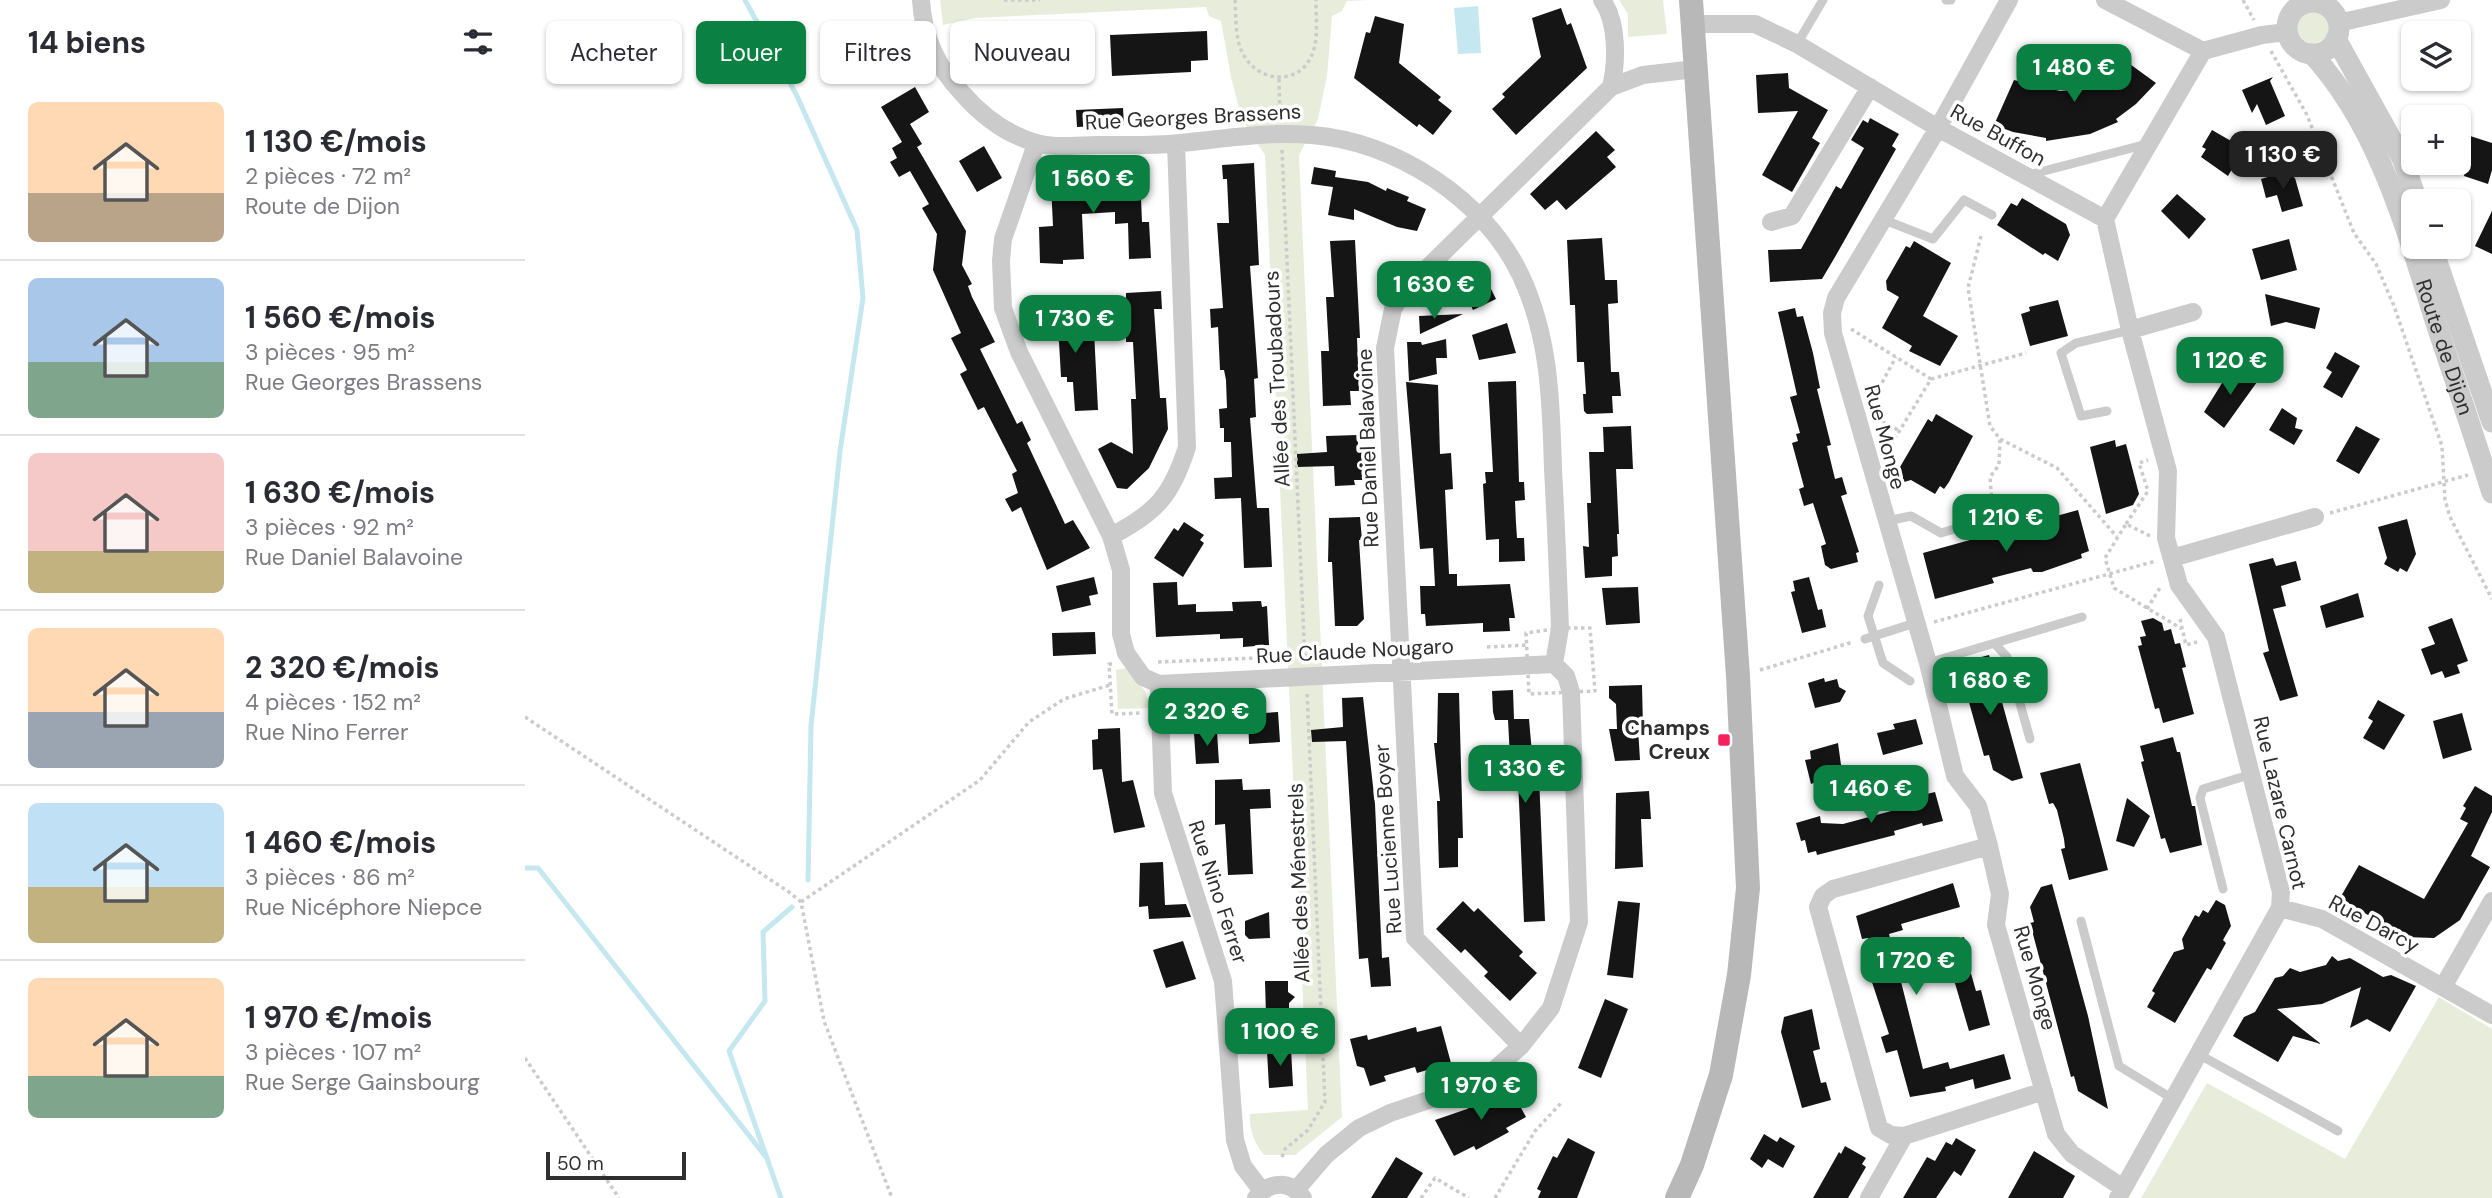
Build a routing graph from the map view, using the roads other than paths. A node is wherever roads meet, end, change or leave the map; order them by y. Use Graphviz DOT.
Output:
graph roads {
  1 [pos="921,0"];
  2 [pos="1602,0"];
  3 [pos="1823,0"];
  4 [pos="1946,0"];
  5 [pos="1951,0"];
  6 [pos="2009,0"];
  7 [pos="2105,0"];
  8 [pos="2441,0"];
  9 [pos="2320,2"];
  10 [pos="2289,6"];
  11 [pos="1691,12"];
  12 [pos="2337,31"];
  13 [pos="2287,32"];
  14 [pos="1797,44"];
  15 [pos="2203,51"];
  16 [pos="2312,54"];
  17 [pos="1695,69"];
  18 [pos="1611,87"];
  19 [pos="1870,88"];
  20 [pos="1938,128"];
  21 [pos="1036,144"];
  22 [pos="1176,144"];
  23 [pos="2149,144"];
  24 [pos="2025,176"];
  25 [pos="2413,189"];
  26 [pos="1992,215"];
  27 [pos="1479,218"];
  28 [pos="1882,219"];
  29 [pos="2105,219"];
  30 [pos="1771,222"];
  31 [pos="2436,259"];
  32 [pos="2193,312"];
  33 [pos="2130,330"];
  34 [pos="2107,411"];
  35 [pos="2492,422"];
  36 [pos="2475,441"];
  37 [pos="2492,469"];
  38 [pos="2492,493"];
  39 [pos="2049,501"];
  40 [pos="2315,517"];
  41 [pos="1885,522"];
  42 [pos="1111,536"];
  43 [pos="2172,558"];
  44 [pos="1879,585"];
  45 [pos="2082,617"];
  46 [pos="1915,623"];
  47 [pos="1870,637"];
  48 [pos="1996,645"];
  49 [pos="1928,663"];
  50 [pos="1554,664"];
  51 [pos="1399,671"];
  52 [pos="1910,681"];
  53 [pos="1159,684"];
  54 [pos="2031,739"];
  55 [pos="2252,774"];
  56 [pos="1989,846"];
  57 [pos="2224,889"];
  58 [pos="2492,901"];
  59 [pos="2280,908"];
  60 [pos="2081,921"];
  61 [pos="2443,987"];
  62 [pos="2492,1015"];
  63 [pos="1521,1046"];
  64 [pos="2198,1054"];
  65 [pos="2044,1091"];
  66 [pos="2173,1099"];
  67 [pos="2339,1130"];
  68 [pos="1904,1136"];
  69 [pos="2121,1193"];
  70 [pos="1259,1194"];
  71 [pos="1299,1194"];
  72 [pos="1677,1198"];
  73 [pos="1869,1198"];
  1 -- 21 [label="street, Rue Georges Brassens"];
  2 -- 18 [label="street"];
  3 -- 14 [label="lane"];
  4 -- 5 [label="lane"];
  6 -- 20 [label="street, Rue Monge"];
  7 -- 15 [label="street"];
  8 -- 12 [label="street"];
  9 -- 10 [label="street"];
  9 -- 12 [label="street"];
  10 -- 13 [label="street"];
  11 -- 14 [label="street, Rue Buffon"];
  11 -- 17 [label="main road"];
  12 -- 16 [label="street"];
  12 -- 25 [label="street"];
  13 -- 15 [label="street"];
  13 -- 16 [label="street, Route de Dijon"];
  14 -- 19 [label="street, Rue Buffon"];
  15 -- 23 [label="street"];
  16 -- 36 [label="street, Route de Dijon"];
  17 -- 18 [label="street"];
  17 -- 72 [label="main road"];
  18 -- 27 [label="street, Rue Daniel Balavoine"];
  19 -- 20 [label="street, Rue Buffon"];
  19 -- 30 [label="street"];
  20 -- 24 [label="street, Rue Buffon"];
  20 -- 28 [label="street, Rue Monge"];
  21 -- 22 [label="street, Rue Georges Brassens"];
  21 -- 42 [label="street"];
  22 -- 27 [label="street, Rue Georges Brassens"];
  22 -- 42 [label="street"];
  23 -- 24 [label="lane"];
  23 -- 29 [label="street"];
  24 -- 29 [label="street, Rue Buffon"];
  26 -- 28 [label="lane"];
  27 -- 50 [label="street, Rue Georges Brassens"];
  27 -- 51 [label="street, Rue Daniel Balavoine"];
  28 -- 41 [label="street, Rue Monge"];
  29 -- 33 [label="street, Rue Lazare Carnot"];
  31 -- 35 [label="street, Route de Dijon"];
  32 -- 33 [label="street"];
  33 -- 34 [label="lane"];
  33 -- 43 [label="street, Rue Lazare Carnot"];
  36 -- 37 [label="street"];
  36 -- 38 [label="street, Route de Dijon"];
  39 -- 41 [label="lane"];
  40 -- 43 [label="street"];
  41 -- 46 [label="street, Rue Monge"];
  42 -- 53 [label="street"];
  43 -- 55 [label="street, Rue Lazare Carnot"];
  44 -- 47 [label="lane"];
  45 -- 48 [label="lane"];
  46 -- 47 [label="lane"];
  46 -- 49 [label="street, Rue Monge"];
  47 -- 52 [label="lane"];
  48 -- 49 [label="lane"];
  48 -- 54 [label="lane"];
  49 -- 56 [label="street, Rue Monge"];
  50 -- 51 [label="street, Rue Claude Nougaro"];
  50 -- 63 [label="street"];
  51 -- 53 [label="street, Rue Claude Nougaro"];
  51 -- 63 [label="street, Rue Lucienne Boyer"];
  53 -- 70 [label="street, Rue Nino Ferrer"];
  55 -- 57 [label="lane"];
  55 -- 59 [label="street, Rue Lazare Carnot"];
  56 -- 65 [label="street, Rue Monge"];
  56 -- 68 [label="street"];
  58 -- 61 [label="street"];
  59 -- 61 [label="street, Rue Darcy"];
  59 -- 64 [label="street, Rue Lazare Carnot"];
  60 -- 66 [label="lane"];
  61 -- 62 [label="street, Rue Darcy"];
  63 -- 71 [label="street"];
  64 -- 66 [label="street, Rue Lazare Carnot"];
  64 -- 67 [label="lane"];
  65 -- 68 [label="street"];
  65 -- 69 [label="street, Rue Monge"];
  66 -- 69 [label="street, Rue Lazare Carnot"];
  68 -- 73 [label="street"];
  70 -- 71 [label="street"];
}
